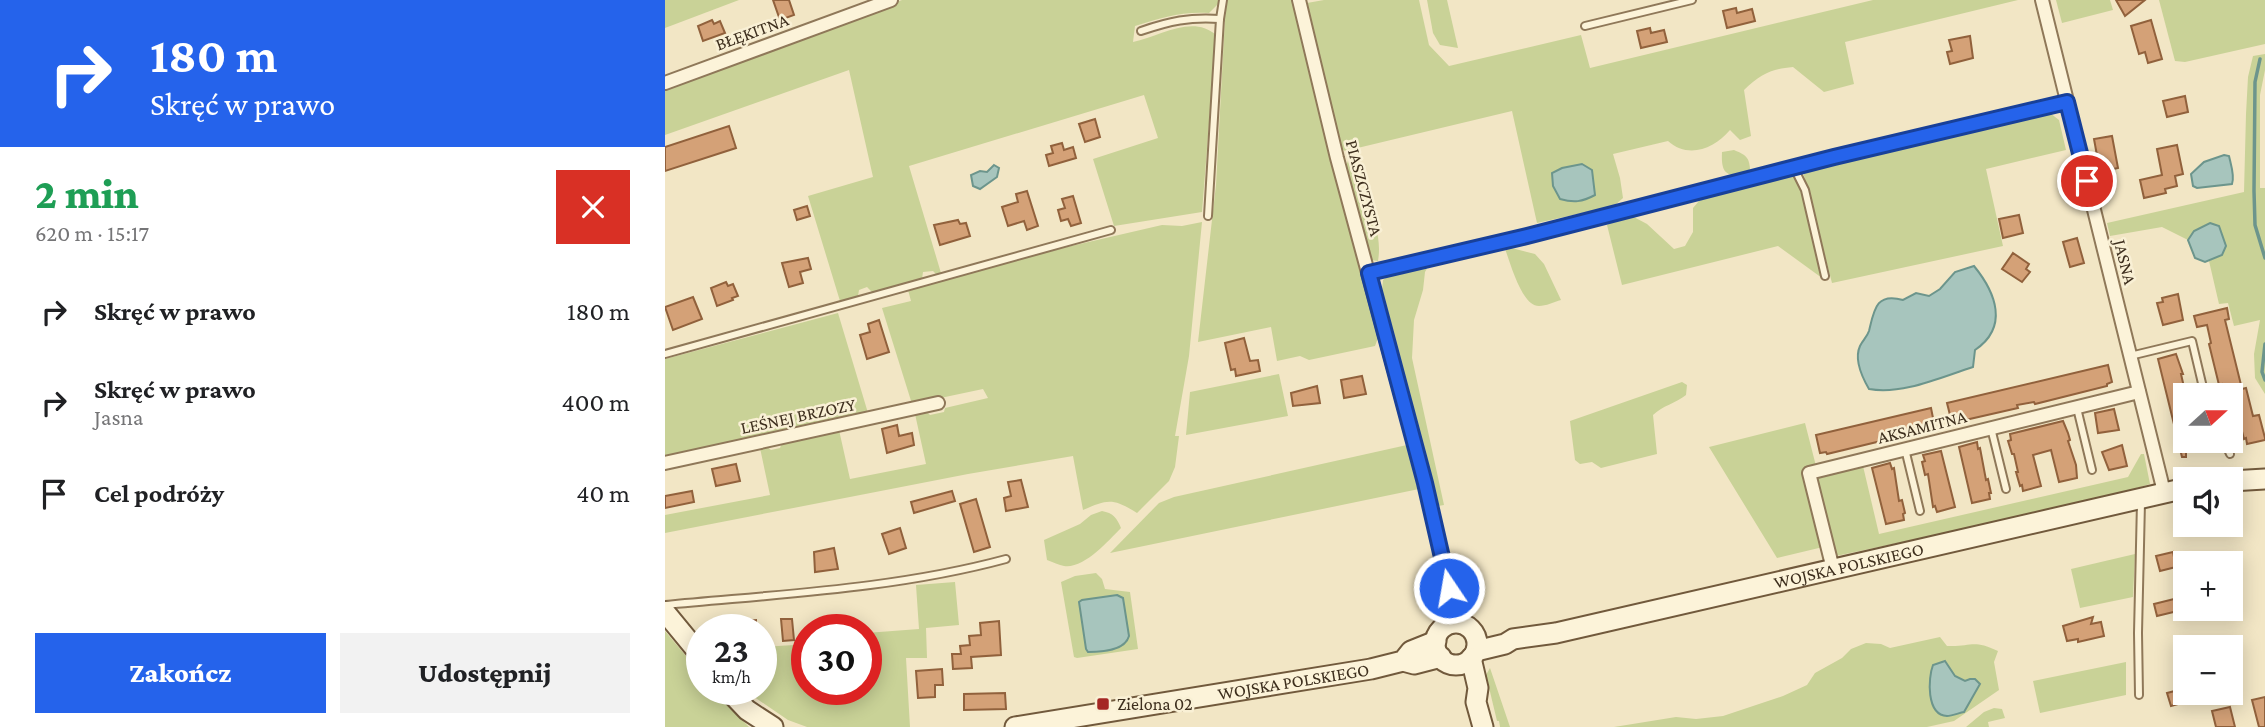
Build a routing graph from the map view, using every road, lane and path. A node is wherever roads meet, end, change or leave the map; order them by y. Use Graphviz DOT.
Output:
graph roads {
  1 [pos="891,0"];
  2 [pos="1223,0"];
  3 [pos="1299,0"];
  4 [pos="1692,0"];
  5 [pos="2042,0"];
  6 [pos="1220,19"];
  7 [pos="1585,26"];
  8 [pos="1141,32"];
  9 [pos="665,83"];
  10 [pos="2067,102"];
  11 [pos="1794,168"];
  12 [pos="1208,216"];
  13 [pos="1111,230"];
  14 [pos="1369,273"];
  15 [pos="1825,276"];
  16 [pos="665,354"];
  17 [pos="2130,356"];
  18 [pos="2202,383"];
  19 [pos="2139,392"];
  20 [pos="938,403"];
  21 [pos="2077,408"];
  22 [pos="1991,428"];
  23 [pos="1905,449"];
  24 [pos="665,463"];
  25 [pos="2092,470"];
  26 [pos="2265,479"];
  27 [pos="2243,480"];
  28 [pos="2006,489"];
  29 [pos="2173,490"];
  30 [pos="2164,492"];
  31 [pos="2141,497"];
  32 [pos="1920,511"];
  33 [pos="1006,559"];
  34 [pos="1833,569"];
  35 [pos="665,605"];
  36 [pos="665,612"];
  37 [pos="686,638"];
  38 [pos="1458,645"];
  39 [pos="2139,695"];
  40 [pos="742,705"];
  41 [pos="773,727"];
  42 [pos="1015,727"];
  43 [pos="1482,727"];
  1 -- 9 [label="street, BŁĘKITNA"];
  2 -- 6 [label="lane"];
  3 -- 14 [label="street, PIASZCZYSTA"];
  4 -- 7 [label="lane"];
  5 -- 10 [label="street, JASNA"];
  6 -- 8 [label="lane"];
  6 -- 12 [label="lane"];
  10 -- 11 [label="lane"];
  10 -- 17 [label="street, JASNA"];
  11 -- 14 [label="lane"];
  11 -- 15 [label="lane"];
  13 -- 16 [label="lane"];
  14 -- 38 [label="street, PIASZCZYSTA"];
  17 -- 18 [label="lane"];
  17 -- 19 [label="street, JASNA"];
  19 -- 21 [label="street, AKSAMITNA"];
  19 -- 30 [label="street, JASNA"];
  20 -- 24 [label="street, LEŚNEJ BRZOZY"];
  21 -- 22 [label="street, AKSAMITNA"];
  21 -- 25 [label="lane"];
  22 -- 23 [label="street, AKSAMITNA"];
  22 -- 28 [label="lane"];
  23 -- 32 [label="lane"];
  23 -- 34 [label="street, AKSAMITNA"];
  26 -- 27 [label="street"];
  29 -- 30 [label="street, WOJSKA POLSKIEGO"];
  30 -- 31 [label="street, WOJSKA POLSKIEGO"];
  31 -- 34 [label="street, WOJSKA POLSKIEGO"];
  31 -- 39 [label="lane"];
  33 -- 35 [label="lane"];
  34 -- 38 [label="street, WOJSKA POLSKIEGO"];
  36 -- 37 [label="street"];
  38 -- 42 [label="street, WOJSKA POLSKIEGO"];
  38 -- 43 [label="street"];
  40 -- 41 [label="street"];
}
